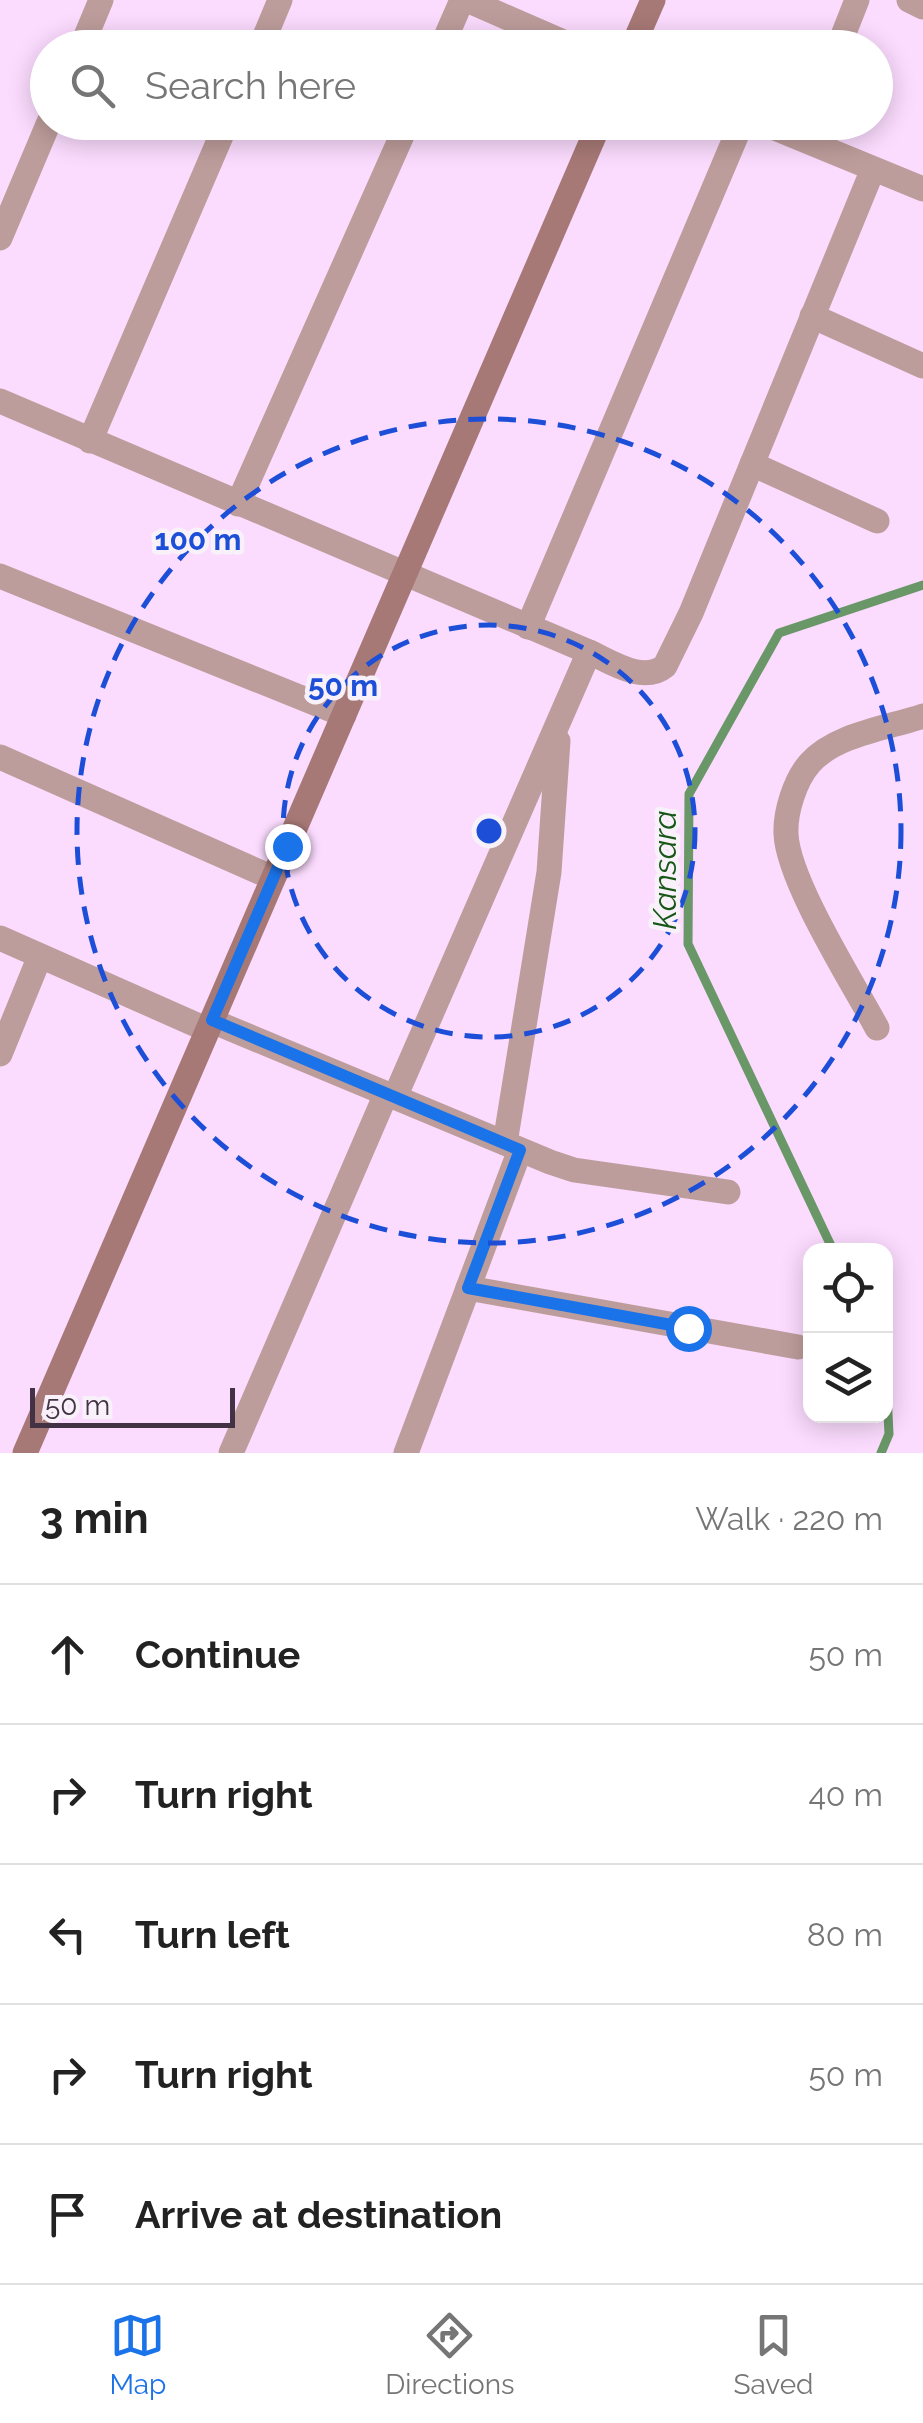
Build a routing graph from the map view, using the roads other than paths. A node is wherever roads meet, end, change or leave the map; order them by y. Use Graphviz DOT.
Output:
graph roads {
  1 [pos="101,0"];
  2 [pos="280,0"];
  3 [pos="464,0"];
  4 [pos="653,0"];
  5 [pos="858,0"];
  6 [pos="908,0"];
  7 [pos="923,7"];
  8 [pos="88,30"];
  9 [pos="268,30"];
  10 [pos="450,30"];
  11 [pos="535,30"];
  12 [pos="640,30"];
  13 [pos="846,30"];
  14 [pos="41,140"];
  15 [pos="219,140"];
  16 [pos="400,140"];
  17 [pos="592,140"];
  18 [pos="734,140"];
  19 [pos="820,140"];
  20 [pos="873,168"];
  21 [pos="923,189"];
  22 [pos="0,238"];
  23 [pos="812,316"];
  24 [pos="923,366"];
  25 [pos="3,412"];
  26 [pos="90,440"];
  27 [pos="752,464"];
  28 [pos="238,504"];
  29 [pos="877,521"];
  30 [pos="0,576"];
  31 [pos="404,576"];
  32 [pos="528,627"];
  33 [pos="589,652"];
  34 [pos="344,715"];
  35 [pos="923,716"];
  36 [pos="559,721"];
  37 [pos="0,757"];
  38 [pos="273,878"];
  39 [pos="0,938"];
  40 [pos="40,956"];
  41 [pos="210,1025"];
  42 [pos="877,1028"];
  43 [pos="0,1054"];
  44 [pos="390,1095"];
  45 [pos="512,1146"];
  46 [pos="728,1192"];
  47 [pos="468,1288"];
  48 [pos="798,1347"];
  49 [pos="25,1453"];
  50 [pos="231,1453"];
  51 [pos="406,1453"];
  1 -- 8 [label="street"];
  2 -- 9 [label="street"];
  3 -- 10 [label="street"];
  3 -- 11 [label="street"];
  4 -- 12 [label="street"];
  5 -- 13 [label="street"];
  6 -- 7 [label="street"];
  14 -- 22 [label="street"];
  15 -- 26 [label="street"];
  16 -- 28 [label="street"];
  17 -- 31 [label="street"];
  18 -- 32 [label="street"];
  19 -- 20 [label="street"];
  20 -- 21 [label="street"];
  20 -- 23 [label="street"];
  23 -- 24 [label="street"];
  23 -- 27 [label="street"];
  25 -- 26 [label="street"];
  26 -- 28 [label="street"];
  27 -- 29 [label="street"];
  27 -- 33 [label="street"];
  28 -- 31 [label="street"];
  30 -- 34 [label="street"];
  31 -- 32 [label="street"];
  31 -- 34 [label="street"];
  32 -- 33 [label="street"];
  33 -- 36 [label="street"];
  34 -- 38 [label="street"];
  35 -- 42 [label="street"];
  36 -- 44 [label="street"];
  36 -- 45 [label="street"];
  37 -- 38 [label="street"];
  38 -- 41 [label="street"];
  39 -- 40 [label="street"];
  40 -- 41 [label="street"];
  40 -- 43 [label="street"];
  41 -- 44 [label="street"];
  41 -- 49 [label="street"];
  44 -- 45 [label="street"];
  44 -- 50 [label="street"];
  45 -- 46 [label="street"];
  45 -- 47 [label="street"];
  47 -- 48 [label="street"];
  47 -- 51 [label="street"];
}
